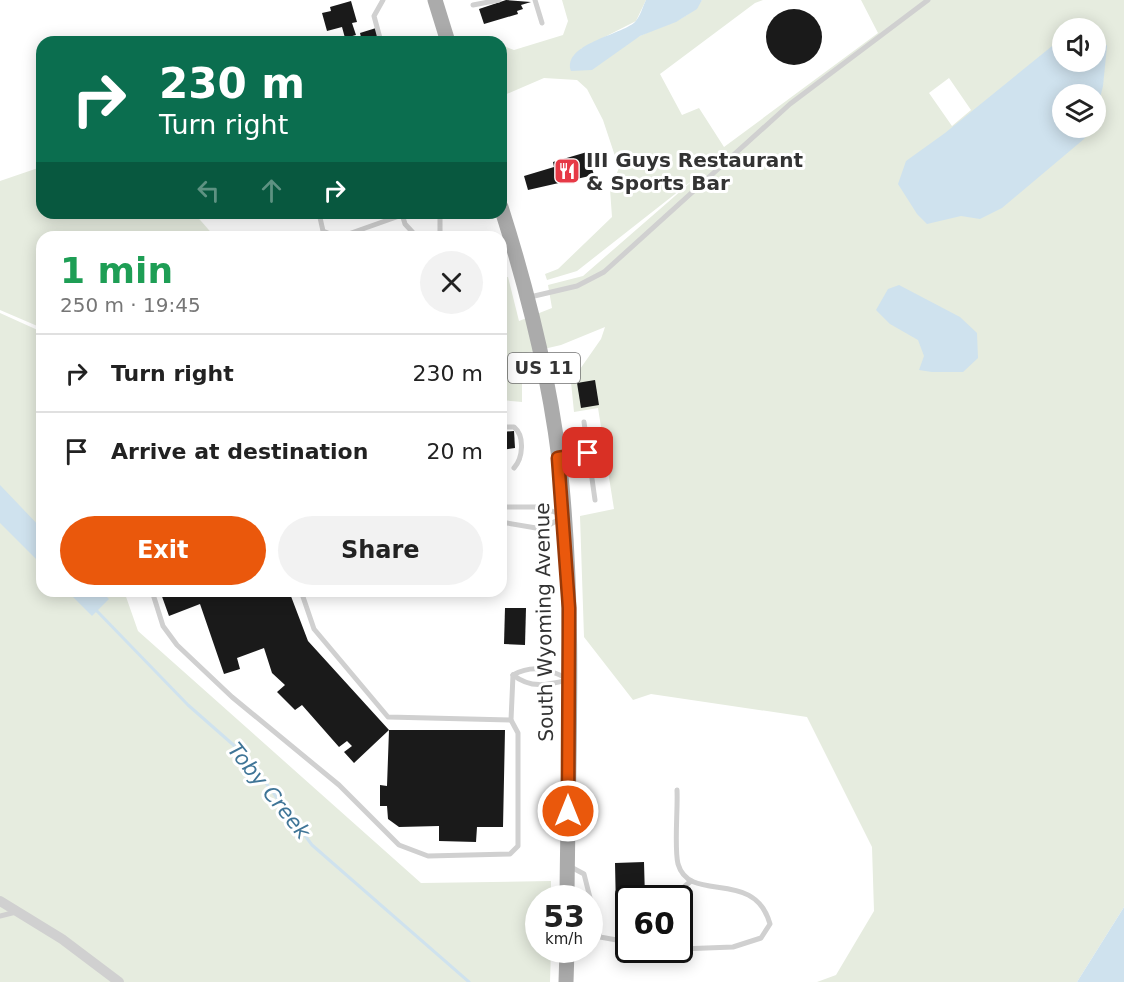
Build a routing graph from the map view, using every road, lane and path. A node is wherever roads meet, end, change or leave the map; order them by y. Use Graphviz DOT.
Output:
graph roads {
  1 [pos="383,0"];
  2 [pos="435,0"];
  3 [pos="499,0"];
  4 [pos="535,0"];
  5 [pos="928,0"];
  6 [pos="473,5"];
  7 [pos="542,23"];
  8 [pos="379,36"];
  9 [pos="446,36"];
  10 [pos="388,219"];
  11 [pos="355,231"];
  12 [pos="507,246"];
  13 [pos="528,298"];
  14 [pos="584,422"];
  15 [pos="507,427"];
  16 [pos="588,453"];
  17 [pos="558,458"];
  18 [pos="514,468"];
  19 [pos="595,500"];
  20 [pos="507,507"];
  21 [pos="564,516"];
  22 [pos="507,523"];
  23 [pos="154,597"];
  24 [pos="303,597"];
  25 [pos="513,675"];
  26 [pos="569,679"];
  27 [pos="511,720"];
  28 [pos="677,790"];
  29 [pos="567,865"];
  30 [pos="692,881"];
  31 [pos="567,885"];
  32 [pos="687,885"];
  33 [pos="0,901"];
  34 [pos="17,911"];
  35 [pos="0,916"];
  36 [pos="615,940"];
  37 [pos="693,949"];
  38 [pos="567,963"];
  39 [pos="119,982"];
  40 [pos="566,982"];
  1 -- 8 [label="lane"];
  2 -- 9 [label="main road"];
  3 -- 6 [label="lane"];
  4 -- 7 [label="lane"];
  5 -- 13 [label="lane"];
  10 -- 11 [label="lane"];
  12 -- 13 [label="main road, South Wyoming Avenue / US 11"];
  13 -- 17 [label="main road, South Wyoming Avenue / US 11"];
  14 -- 16 [label="lane"];
  15 -- 18 [label="lane"];
  16 -- 17 [label="lane"];
  16 -- 19 [label="lane"];
  17 -- 21 [label="main road, South Wyoming Avenue / US 11"];
  20 -- 21 [label="lane"];
  21 -- 22 [label="lane"];
  21 -- 26 [label="main road, South Wyoming Avenue / US 11"];
  23 -- 27 [label="lane"];
  24 -- 27 [label="lane"];
  25 -- 26 [label="lane"];
  25 -- 26 [label="lane"];
  25 -- 27 [label="lane"];
  26 -- 29 [label="main road, South Wyoming Avenue / US 11"];
  28 -- 30 [label="lane"];
  29 -- 31 [label="main road, South Wyoming Avenue / US 11"];
  29 -- 36 [label="lane"];
  30 -- 32 [label="lane"];
  30 -- 37 [label="lane"];
  33 -- 34 [label="street"];
  34 -- 35 [label="lane"];
  34 -- 39 [label="street"];
  38 -- 40 [label="main road"];
}
